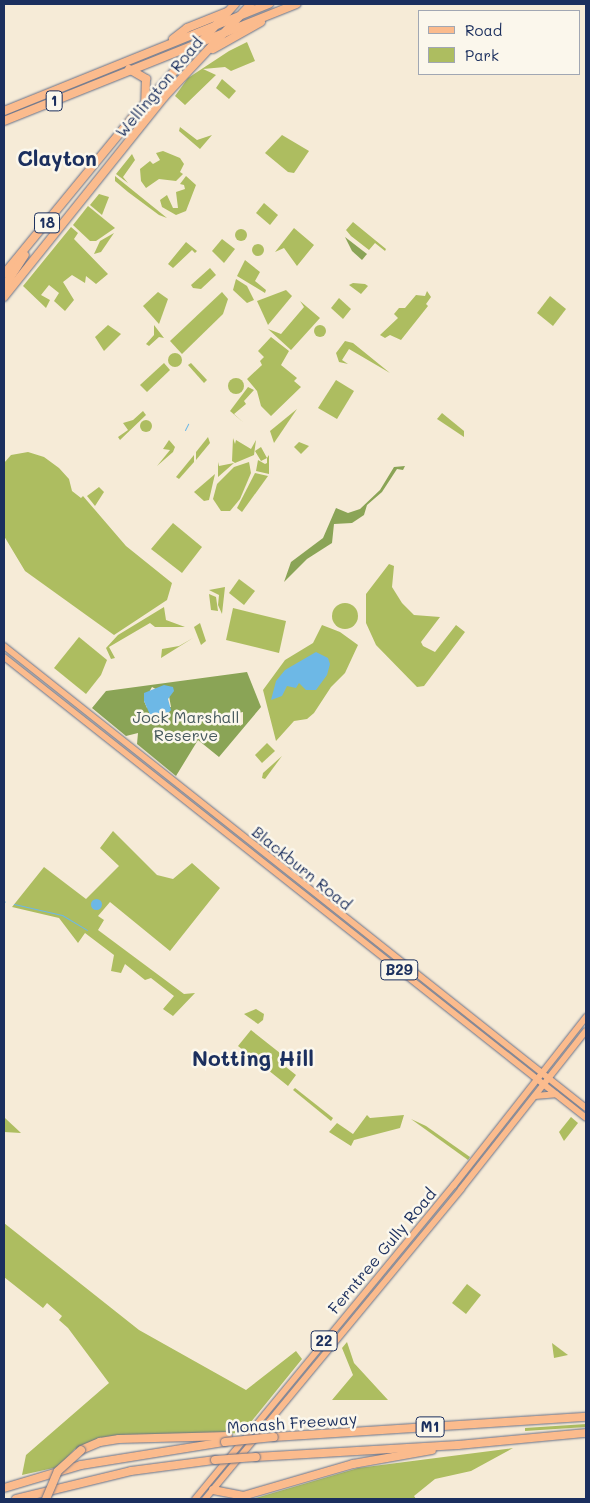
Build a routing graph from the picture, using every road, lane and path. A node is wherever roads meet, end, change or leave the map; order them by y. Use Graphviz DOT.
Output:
graph roads {
  1 [pos="235,4"];
  2 [pos="251,4"];
  3 [pos="269,4"];
  4 [pos="296,4"];
  5 [pos="228,12"];
  6 [pos="273,14"];
  7 [pos="241,15"];
  8 [pos="216,25"];
  9 [pos="223,34"];
  10 [pos="170,42"];
  11 [pos="200,43"];
  12 [pos="202,56"];
  13 [pos="127,62"];
  14 [pos="130,71"];
  15 [pos="145,103"];
  16 [pos="4,111"];
  17 [pos="4,120"];
  18 [pos="41,230"];
  19 [pos="4,274"];
  20 [pos="4,286"];
  21 [pos="4,297"];
  22 [pos="4,646"];
  23 [pos="4,657"];
  24 [pos="586,1017"];
  25 [pos="586,1031"];
  26 [pos="560,1064"];
  27 [pos="528,1072"];
  28 [pos="542,1073"];
  29 [pos="549,1079"];
  30 [pos="538,1080"];
  31 [pos="544,1085"];
  32 [pos="560,1087"];
  33 [pos="528,1092"];
  34 [pos="556,1094"];
  35 [pos="535,1096"];
  36 [pos="586,1108"];
  37 [pos="586,1118"];
  38 [pos="586,1417"];
  39 [pos="586,1433"];
  40 [pos="227,1439"];
  41 [pos="458,1445"];
  42 [pos="4,1488"];
  43 [pos="213,1490"];
  44 [pos="16,1499"];
  45 [pos="46,1499"];
  46 [pos="195,1499"];
  47 [pos="205,1499"];
  1 -- 5 [label="highway, 18"];
  2 -- 7 [label="highway, 18"];
  3 -- 7 [label="highway, 1"];
  4 -- 6 [label="highway, 1"];
  5 -- 8 [label="highway, 18"];
  5 -- 10 [label="highway"];
  6 -- 9 [label="highway, 1"];
  6 -- 12 [label="highway"];
  7 -- 8 [label="highway, 1"];
  7 -- 9 [label="highway, 18"];
  8 -- 10 [label="highway, 1"];
  8 -- 11 [label="highway, Wellington Road / 18"];
  9 -- 11 [label="highway, 1"];
  9 -- 12 [label="highway, Wellington Road / 18"];
  10 -- 13 [label="highway, 1"];
  11 -- 14 [label="highway, 1"];
  11 -- 15 [label="highway, Wellington Road / 18"];
  12 -- 21 [label="highway, Wellington Road / 18"];
  13 -- 14 [label="highway"];
  13 -- 16 [label="highway, 1"];
  14 -- 15 [label="highway"];
  14 -- 17 [label="highway, 1"];
  15 -- 18 [label="highway, Wellington Road / 18"];
  18 -- 19 [label="highway, Wellington Road / 18"];
  18 -- 20 [label="highway"];
  22 -- 28 [label="main road, Blackburn Road / B29"];
  23 -- 27 [label="main road, Blackburn Road / B29"];
  24 -- 28 [label="main road, Ferntree Gully Road / 22"];
  25 -- 26 [label="main road, Ferntree Gully Road / 22"];
  26 -- 29 [label="main road, Ferntree Gully Road / 22"];
  26 -- 32 [label="main road"];
  27 -- 30 [label="main road, Blackburn Road / B29"];
  27 -- 33 [label="main road"];
  28 -- 29 [label="main road, Blackburn Road / B29"];
  28 -- 30 [label="main road, Ferntree Gully Road / 22"];
  29 -- 31 [label="main road, Ferntree Gully Road / 22"];
  29 -- 32 [label="main road, Blackburn Road / B29"];
  30 -- 31 [label="main road, Blackburn Road / B29"];
  30 -- 33 [label="main road, Ferntree Gully Road / 22"];
  31 -- 34 [label="main road, Blackburn Road / B29"];
  31 -- 35 [label="main road, Ferntree Gully Road / 22"];
  32 -- 36 [label="main road, Blackburn Road / B29"];
  33 -- 46 [label="main road, Ferntree Gully Road / 22"];
  34 -- 35 [label="main road"];
  34 -- 37 [label="main road, Blackburn Road / B29"];
  35 -- 43 [label="main road, Ferntree Gully Road / 22"];
  38 -- 40 [label="highway, Monash Freeway / M1, bridge"];
  39 -- 41 [label="highway, Monash Freeway / M1"];
  40 -- 42 [label="highway, Monash Freeway / M1"];
  40 -- 45 [label="highway, bridge"];
  41 -- 43 [label="highway"];
  41 -- 44 [label="highway, Monash Freeway / M1, bridge"];
  43 -- 47 [label="main road, Ferntree Gully Road / 22"];
}
